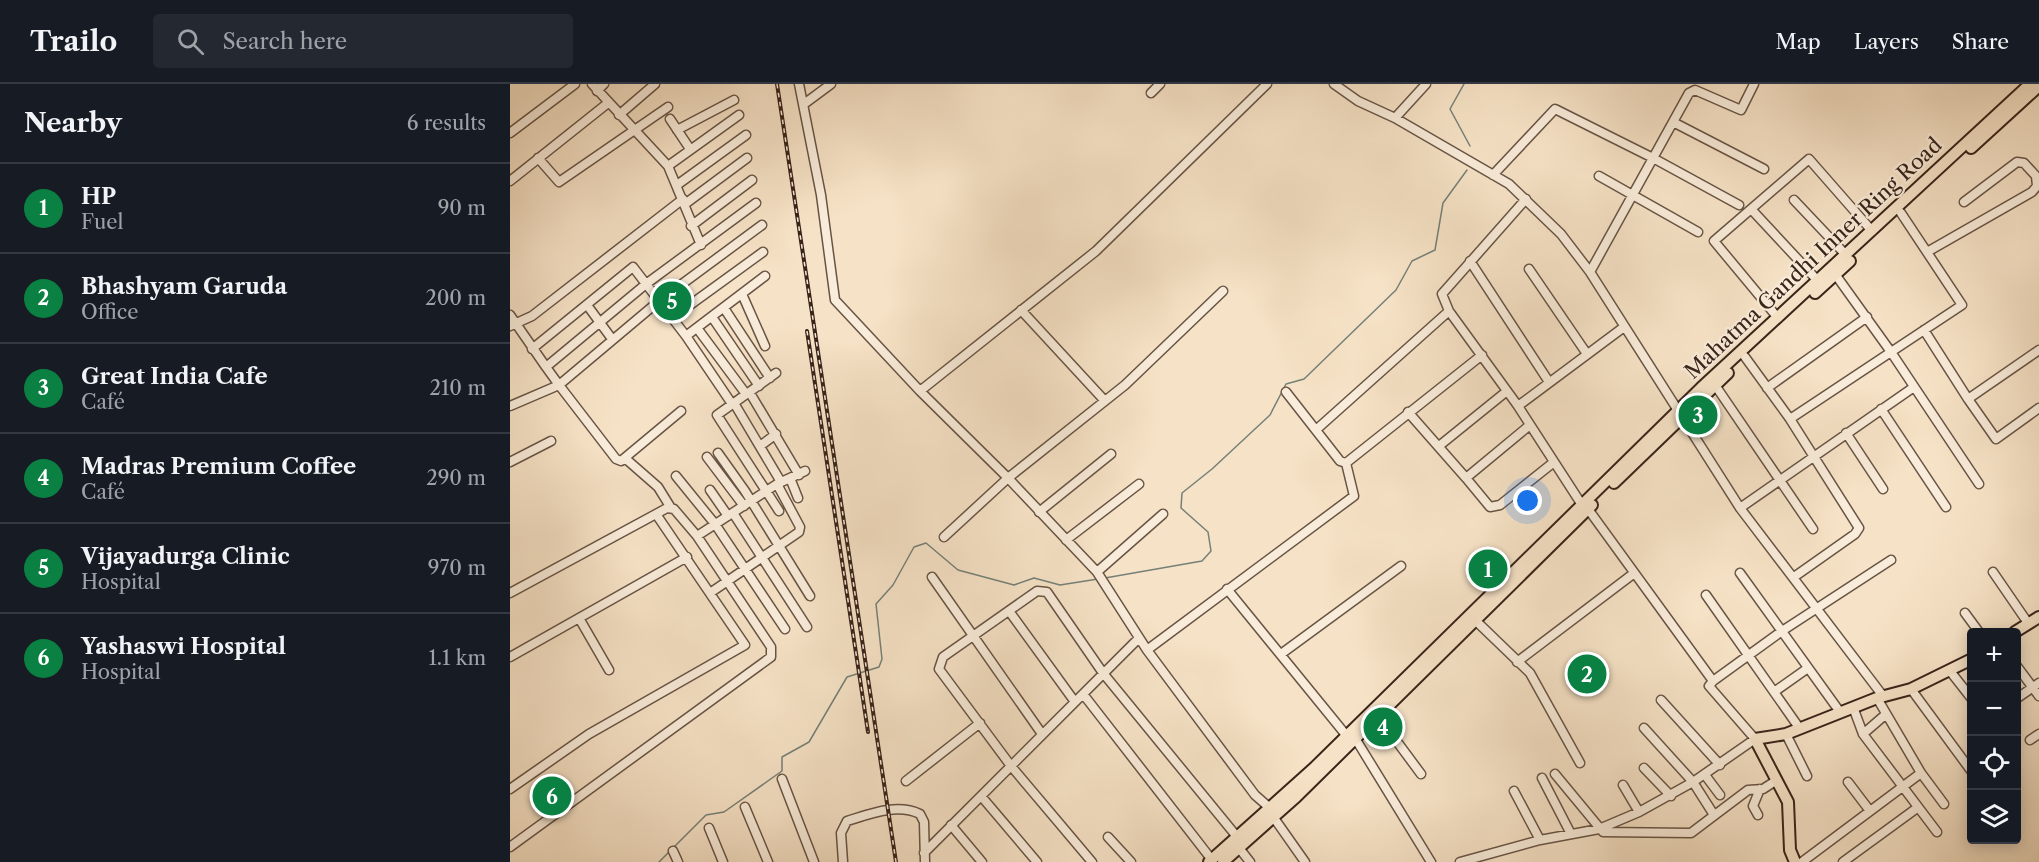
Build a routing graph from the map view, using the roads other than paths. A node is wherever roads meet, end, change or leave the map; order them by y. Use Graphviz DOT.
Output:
graph roads {
  1 [pos="575,84"];
  2 [pos="655,84"];
  3 [pos="799,84"];
  4 [pos="831,84"];
  5 [pos="1160,84"];
  6 [pos="1266,84"];
  7 [pos="1334,84"];
  8 [pos="1425,84"];
  9 [pos="1685,84"];
  10 [pos="1754,84"];
  11 [pos="2030,84"];
  12 [pos="598,86"];
  13 [pos="2039,86"];
  14 [pos="1695,90"];
  15 [pos="1151,93"];
  16 [pos="734,100"];
  17 [pos="608,103"];
  18 [pos="804,104"];
  19 [pos="668,107"];
  20 [pos="619,115"];
  21 [pos="739,115"];
  22 [pos="1395,118"];
  23 [pos="670,119"];
  24 [pos="1673,122"];
  25 [pos="677,130"];
  26 [pos="635,131"];
  27 [pos="510,133"];
  28 [pos="746,135"];
  29 [pos="690,149"];
  30 [pos="538,158"];
  31 [pos="747,158"];
  32 [pos="1653,158"];
  33 [pos="668,166"];
  34 [pos="1764,169"];
  35 [pos="1493,175"];
  36 [pos="1599,176"];
  37 [pos="752,180"];
  38 [pos="510,181"];
  39 [pos="677,185"];
  40 [pos="1633,195"];
  41 [pos="1526,199"];
  42 [pos="1794,200"];
  43 [pos="684,201"];
  44 [pos="1964,202"];
  45 [pos="756,203"];
  46 [pos="1739,206"];
  47 [pos="1751,209"];
  48 [pos="1901,213"];
  49 [pos="762,225"];
  50 [pos="691,226"];
  51 [pos="1872,231"];
  52 [pos="1698,232"];
  53 [pos="701,244"];
  54 [pos="763,252"];
  55 [pos="1927,252"];
  56 [pos="1846,255"];
  57 [pos="1470,261"];
  58 [pos="1529,269"];
  59 [pos="1590,272"];
  60 [pos="1835,274"];
  61 [pos="765,276"];
  62 [pos="1818,280"];
  63 [pos="646,284"];
  64 [pos="1223,291"];
  65 [pos="742,294"];
  66 [pos="659,301"];
  67 [pos="587,305"];
  68 [pos="724,308"];
  69 [pos="1021,310"];
  70 [pos="1449,310"];
  71 [pos="712,317"];
  72 [pos="1867,317"];
  73 [pos="672,318"];
  74 [pos="1778,318"];
  75 [pos="512,322"];
  76 [pos="600,322"];
  77 [pos="1624,327"];
  78 [pos="697,328"];
  79 [pos="1924,330"];
  80 [pos="686,336"];
  81 [pos="612,339"];
  82 [pos="765,346"];
  83 [pos="532,349"];
  84 [pos="2039,350"];
  85 [pos="1891,352"];
  86 [pos="1587,354"];
  87 [pos="1482,355"];
  88 [pos="1745,357"];
  89 [pos="546,367"];
  90 [pos="1549,382"];
  91 [pos="559,385"];
  92 [pos="1715,385"];
  93 [pos="759,386"];
  94 [pos="1914,387"];
  95 [pos="1767,388"];
  96 [pos="920,391"];
  97 [pos="1507,391"];
  98 [pos="1286,392"];
  99 [pos="748,393"];
  100 [pos="1968,399"];
  101 [pos="1106,400"];
  102 [pos="733,403"];
  103 [pos="510,406"];
  104 [pos="1518,406"];
  105 [pos="2039,408"];
  106 [pos="1881,409"];
  107 [pos="681,411"];
  108 [pos="1408,412"];
  109 [pos="1681,413"];
  110 [pos="1790,419"];
  111 [pos="1530,425"];
  112 [pos="1317,429"];
  113 [pos="1846,433"];
  114 [pos="776,434"];
  115 [pos="551,441"];
  116 [pos="1438,446"];
  117 [pos="760,447"];
  118 [pos="718,453"];
  119 [pos="1111,454"];
  120 [pos="1813,456"];
  121 [pos="708,457"];
  122 [pos="626,459"];
  123 [pos="510,462"];
  124 [pos="1554,462"];
  125 [pos="1347,463"];
  126 [pos="676,476"];
  127 [pos="790,478"];
  128 [pos="1008,478"];
  129 [pos="1467,478"];
  130 [pos="1779,479"];
  131 [pos="1139,484"];
  132 [pos="1979,484"];
  133 [pos="1883,489"];
  134 [pos="710,490"];
  135 [pos="766,491"];
  136 [pos="798,498"];
  137 [pos="747,504"];
  138 [pos="1585,507"];
  139 [pos="1740,507"];
  140 [pos="1946,507"];
  141 [pos="670,508"];
  142 [pos="779,511"];
  143 [pos="1039,512"];
  144 [pos="656,514"];
  145 [pos="731,514"];
  146 [pos="1163,514"];
  147 [pos="715,525"];
  148 [pos="1814,529"];
  149 [pos="697,536"];
  150 [pos="944,537"];
  151 [pos="1066,540"];
  152 [pos="779,548"];
  153 [pos="687,557"];
  154 [pos="762,559"];
  155 [pos="1891,560"];
  156 [pos="1401,566"];
  157 [pos="744,570"];
  158 [pos="1993,572"];
  159 [pos="1740,573"];
  160 [pos="1633,574"];
  161 [pos="932,577"];
  162 [pos="1100,577"];
  163 [pos="1794,577"];
  164 [pos="727,581"];
  165 [pos="1227,590"];
  166 [pos="510,593"];
  167 [pos="710,593"];
  168 [pos="1706,595"];
  169 [pos="810,596"];
  170 [pos="1817,610"];
  171 [pos="1009,611"];
  172 [pos="1965,613"];
  173 [pos="2039,617"];
  174 [pos="579,618"];
  175 [pos="1475,620"];
  176 [pos="2028,623"];
  177 [pos="807,627"];
  178 [pos="1976,628"];
  179 [pos="2021,628"];
  180 [pos="785,629"];
  181 [pos="1782,631"];
  182 [pos="974,636"];
  183 [pos="1138,639"];
  184 [pos="1147,650"];
  185 [pos="1281,654"];
  186 [pos="1748,655"];
  187 [pos="510,657"];
  188 [pos="1967,661"];
  189 [pos="1517,662"];
  190 [pos="1808,668"];
  191 [pos="609,670"];
  192 [pos="2021,670"];
  193 [pos="1950,671"];
  194 [pos="1103,674"];
  195 [pos="1713,681"];
  196 [pos="2036,685"];
  197 [pos="1911,689"];
  198 [pos="1774,692"];
  199 [pos="1083,694"];
  200 [pos="1967,694"];
  201 [pos="2021,696"];
  202 [pos="2039,696"];
  203 [pos="1880,697"];
  204 [pos="1661,700"];
  205 [pos="1075,702"];
  206 [pos="1853,707"];
  207 [pos="1840,712"];
  208 [pos="1885,715"];
  209 [pos="1378,716"];
  210 [pos="980,723"];
  211 [pos="1644,728"];
  212 [pos="1800,729"];
  213 [pos="1042,734"];
  214 [pos="1863,734"];
  215 [pos="2039,734"];
  216 [pos="1786,735"];
  217 [pos="1351,736"];
  218 [pos="1755,739"];
  219 [pos="2030,740"];
  220 [pos="1580,763"];
  221 [pos="1720,765"];
  222 [pos="1011,766"];
  223 [pos="1967,766"];
  224 [pos="1644,768"];
  225 [pos="1922,773"];
  226 [pos="1420,774"];
  227 [pos="1555,774"];
  228 [pos="1705,775"];
  229 [pos="1807,776"];
  230 [pos="1542,778"];
  231 [pos="782,779"];
  232 [pos="1777,780"];
  233 [pos="906,782"];
  234 [pos="1693,782"];
  235 [pos="1848,782"];
  236 [pos="1623,785"];
  237 [pos="1902,788"];
  238 [pos="510,789"];
  239 [pos="1760,789"];
  240 [pos="1514,791"];
  241 [pos="1720,795"];
  242 [pos="981,796"];
  243 [pos="1671,796"];
  244 [pos="1944,804"];
  245 [pos="745,807"];
  246 [pos="1917,808"];
  247 [pos="1639,812"];
  248 [pos="1870,812"];
  249 [pos="1273,813"];
  250 [pos="1758,815"];
  251 [pos="1714,816"];
  252 [pos="951,825"];
  253 [pos="709,828"];
  254 [pos="1599,829"];
  255 [pos="1937,832"];
  256 [pos="1571,834"];
  257 [pos="1108,837"];
  258 [pos="1540,840"];
  259 [pos="1239,843"];
  260 [pos="510,846"];
  261 [pos="674,851"];
  262 [pos="924,857"];
  263 [pos="1853,859"];
  264 [pos="1472,860"];
  265 [pos="1215,861"];
  266 [pos="678,862"];
  267 [pos="723,862"];
  268 [pos="768,862"];
  269 [pos="814,862"];
  270 [pos="843,862"];
  271 [pos="982,862"];
  272 [pos="1037,862"];
  273 [pos="1092,862"];
  274 [pos="1131,862"];
  275 [pos="1250,862"];
  276 [pos="1305,862"];
  277 [pos="1431,862"];
  278 [pos="1460,862"];
  279 [pos="1795,862"];
  280 [pos="1802,862"];
  281 [pos="1843,862"];
  1 -- 27 [label="street"];
  2 -- 20 [label="street"];
  3 -- 18 [label="street"];
  4 -- 18 [label="street"];
  5 -- 15 [label="street"];
  6 -- 69 [label="street"];
  7 -- 22 [label="street"];
  8 -- 22 [label="street"];
  9 -- 14 [label="street"];
  10 -- 14 [label="street"];
  11 -- 51 [label="main road, Mahatma Gandhi Inner Ring Road"];
  12 -- 17 [label="street"];
  13 -- 48 [label="main road, Mahatma Gandhi Inner Ring Road"];
  14 -- 24 [label="street"];
  16 -- 25 [label="street"];
  17 -- 20 [label="street"];
  17 -- 30 [label="street"];
  18 -- 96 [label="street"];
  19 -- 26 [label="street"];
  20 -- 26 [label="street"];
  21 -- 29 [label="street"];
  22 -- 35 [label="street"];
  23 -- 25 [label="street"];
  24 -- 32 [label="street"];
  24 -- 34 [label="street"];
  25 -- 29 [label="street"];
  26 -- 30 [label="street"];
  26 -- 33 [label="street"];
  28 -- 39 [label="street"];
  29 -- 33 [label="street"];
  30 -- 38 [label="street"];
  31 -- 43 [label="street"];
  32 -- 35 [label="street"];
  32 -- 40 [label="street"];
  32 -- 46 [label="street"];
  33 -- 39 [label="street"];
  35 -- 41 [label="street"];
  36 -- 40 [label="street"];
  37 -- 50 [label="street"];
  39 -- 43 [label="street"];
  40 -- 52 [label="street"];
  40 -- 59 [label="street"];
  41 -- 57 [label="street"];
  41 -- 59 [label="street"];
  42 -- 56 [label="street"];
  43 -- 50 [label="street"];
  43 -- 75 [label="street"];
  44 -- 55 [label="street"];
  45 -- 53 [label="street"];
  47 -- 51 [label="street"];
  47 -- 62 [label="street"];
  47 -- 74 [label="street"];
  48 -- 55 [label="street"];
  48 -- 60 [label="main road, Mahatma Gandhi Inner Ring Road"];
  49 -- 66 [label="street"];
  50 -- 53 [label="street"];
  51 -- 56 [label="main road, Mahatma Gandhi Inner Ring Road"];
  53 -- 63 [label="street"];
  54 -- 73 [label="street"];
  55 -- 79 [label="street"];
  56 -- 62 [label="main road, Mahatma Gandhi Inner Ring Road"];
  57 -- 70 [label="street"];
  57 -- 90 [label="street"];
  58 -- 86 [label="street"];
  59 -- 77 [label="street"];
  60 -- 72 [label="street"];
  60 -- 88 [label="main road, Mahatma Gandhi Inner Ring Road"];
  61 -- 65 [label="street"];
  62 -- 74 [label="main road, Mahatma Gandhi Inner Ring Road"];
  63 -- 66 [label="street"];
  63 -- 67 [label="street"];
  63 -- 76 [label="street"];
  64 -- 101 [label="street"];
  65 -- 68 [label="street"];
  65 -- 82 [label="street"];
  66 -- 73 [label="street"];
  66 -- 81 [label="street"];
  67 -- 76 [label="street"];
  67 -- 83 [label="street"];
  68 -- 71 [label="street"];
  68 -- 93 [label="street"];
  69 -- 96 [label="street"];
  69 -- 101 [label="street"];
  70 -- 87 [label="street"];
  70 -- 112 [label="street"];
  71 -- 78 [label="street"];
  71 -- 93 [label="street"];
  72 -- 85 [label="street"];
  72 -- 95 [label="street"];
  73 -- 80 [label="street"];
  74 -- 109 [label="main road, Mahatma Gandhi Inner Ring Road"];
  75 -- 83 [label="street"];
  76 -- 81 [label="street"];
  76 -- 89 [label="street"];
  77 -- 86 [label="street"];
  77 -- 109 [label="street"];
  78 -- 80 [label="street"];
  78 -- 99 [label="street"];
  79 -- 85 [label="street"];
  79 -- 100 [label="street"];
  80 -- 102 [label="street"];
  81 -- 91 [label="street"];
  83 -- 89 [label="street"];
  84 -- 100 [label="street"];
  85 -- 94 [label="street"];
  85 -- 110 [label="street"];
  86 -- 90 [label="street"];
  87 -- 97 [label="street"];
  87 -- 108 [label="street"];
  88 -- 92 [label="main road, Mahatma Gandhi Inner Ring Road"];
  88 -- 95 [label="street"];
  89 -- 91 [label="street"];
  90 -- 104 [label="street"];
  91 -- 103 [label="street"];
  91 -- 122 [label="street"];
  92 -- 109 [label="main road, Mahatma Gandhi Inner Ring Road"];
  92 -- 130 [label="street"];
  93 -- 99 [label="street"];
  94 -- 106 [label="street"];
  94 -- 132 [label="street"];
  95 -- 110 [label="street"];
  96 -- 128 [label="street"];
  97 -- 104 [label="street"];
  97 -- 116 [label="street"];
  98 -- 112 [label="street"];
  99 -- 102 [label="street"];
  99 -- 114 [label="street"];
  100 -- 105 [label="street"];
  101 -- 128 [label="street"];
  102 -- 117 [label="street"];
  102 -- 135 [label="street"];
  104 -- 111 [label="street"];
  106 -- 113 [label="street"];
  106 -- 140 [label="street"];
  107 -- 122 [label="street"];
  108 -- 116 [label="street"];
  108 -- 125 [label="street"];
  109 -- 138 [label="main road, Mahatma Gandhi Inner Ring Road"];
  109 -- 139 [label="street"];
  110 -- 120 [label="street"];
  111 -- 124 [label="street"];
  111 -- 129 [label="street"];
  112 -- 125 [label="street"];
  113 -- 120 [label="street"];
  113 -- 133 [label="street"];
  114 -- 117 [label="street"];
  114 -- 127 [label="street"];
  115 -- 123 [label="street"];
  116 -- 129 [label="street"];
  117 -- 127 [label="street"];
  118 -- 137 [label="street"];
  119 -- 143 [label="street"];
  120 -- 130 [label="street"];
  120 -- 163 [label="street"];
  121 -- 137 [label="street"];
  122 -- 141 [label="street"];
  124 -- 129 [label="street"];
  124 -- 138 [label="street"];
  125 -- 165 [label="street"];
  126 -- 147 [label="street"];
  127 -- 135 [label="street"];
  127 -- 136 [label="street"];
  127 -- 152 [label="street"];
  128 -- 143 [label="street"];
  128 -- 150 [label="street"];
  130 -- 139 [label="street"];
  130 -- 148 [label="street"];
  131 -- 151 [label="street"];
  134 -- 145 [label="street"];
  135 -- 137 [label="street"];
  135 -- 142 [label="street"];
  137 -- 145 [label="street"];
  137 -- 152 [label="street"];
  138 -- 160 [label="street"];
  138 -- 175 [label="main road, Mahatma Gandhi Inner Ring Road"];
  138 -- 217 [label="main road, Mahatma Gandhi Inner Ring Road"];
  139 -- 163 [label="street"];
  141 -- 144 [label="street"];
  141 -- 149 [label="street"];
  143 -- 151 [label="street"];
  144 -- 153 [label="street"];
  144 -- 166 [label="street"];
  145 -- 147 [label="street"];
  145 -- 154 [label="street"];
  146 -- 162 [label="street"];
  147 -- 149 [label="street"];
  147 -- 157 [label="street"];
  149 -- 164 [label="street"];
  151 -- 162 [label="street"];
  152 -- 154 [label="street"];
  152 -- 169 [label="street"];
  153 -- 167 [label="street"];
  153 -- 174 [label="street"];
  154 -- 157 [label="street"];
  154 -- 177 [label="street"];
  155 -- 170 [label="street"];
  156 -- 185 [label="street"];
  157 -- 164 [label="street"];
  157 -- 180 [label="street"];
  158 -- 176 [label="street"];
  159 -- 181 [label="street"];
  160 -- 189 [label="street"];
  160 -- 195 [label="street"];
  161 -- 182 [label="street"];
  162 -- 183 [label="street"];
  163 -- 170 [label="street"];
  164 -- 167 [label="street"];
  164 -- 260 [label="street"];
  165 -- 184 [label="street"];
  165 -- 185 [label="street"];
  167 -- 238 [label="street"];
  168 -- 186 [label="street"];
  170 -- 181 [label="street"];
  170 -- 203 [label="street"];
  171 -- 182 [label="street"];
  171 -- 194 [label="street"];
  171 -- 205 [label="street"];
  172 -- 178 [label="street"];
  173 -- 176 [label="main road"];
  174 -- 187 [label="street"];
  174 -- 191 [label="street"];
  175 -- 189 [label="street"];
  175 -- 209 [label="main road, Mahatma Gandhi Inner Ring Road"];
  176 -- 179 [label="main road"];
  181 -- 186 [label="street"];
  181 -- 190 [label="street"];
  182 -- 210 [label="street"];
  182 -- 213 [label="street"];
  183 -- 184 [label="street"];
  183 -- 194 [label="street"];
  184 -- 249 [label="street"];
  185 -- 217 [label="street"];
  186 -- 195 [label="street"];
  186 -- 198 [label="street"];
  188 -- 193 [label="main road"];
  189 -- 220 [label="street"];
  190 -- 198 [label="street"];
  190 -- 207 [label="street"];
  192 -- 196 [label="street"];
  193 -- 197 [label="main road"];
  193 -- 200 [label="street"];
  194 -- 199 [label="street"];
  194 -- 259 [label="street"];
  195 -- 218 [label="street"];
  196 -- 201 [label="street"];
  196 -- 202 [label="street"];
  197 -- 203 [label="main road"];
  197 -- 223 [label="street"];
  198 -- 212 [label="street"];
  199 -- 205 [label="street"];
  199 -- 265 [label="street"];
  203 -- 206 [label="main road"];
  203 -- 208 [label="street"];
  204 -- 221 [label="street"];
  205 -- 213 [label="street"];
  206 -- 207 [label="main road"];
  206 -- 214 [label="street"];
  207 -- 212 [label="main road"];
  208 -- 214 [label="street"];
  208 -- 225 [label="street"];
  209 -- 217 [label="main road, Mahatma Gandhi Inner Ring Road"];
  209 -- 226 [label="street"];
  210 -- 222 [label="street"];
  210 -- 233 [label="street"];
  211 -- 234 [label="street"];
  212 -- 216 [label="main road"];
  213 -- 222 [label="street"];
  214 -- 237 [label="street"];
  215 -- 219 [label="street"];
  216 -- 218 [label="main road"];
  216 -- 229 [label="street"];
  217 -- 249 [label="main road, Mahatma Gandhi Inner Ring Road"];
  217 -- 277 [label="street"];
  218 -- 221 [label="street"];
  218 -- 232 [label="main road"];
  221 -- 228 [label="street"];
  222 -- 242 [label="street"];
  222 -- 273 [label="street"];
  224 -- 243 [label="street"];
  225 -- 237 [label="street"];
  225 -- 244 [label="street"];
  227 -- 254 [label="street"];
  228 -- 234 [label="street"];
  228 -- 241 [label="street"];
  230 -- 256 [label="street"];
  231 -- 269 [label="street"];
  232 -- 239 [label="street"];
  232 -- 279 [label="main road"];
  234 -- 243 [label="street"];
  234 -- 251 [label="street"];
  235 -- 248 [label="street"];
  236 -- 247 [label="street"];
  237 -- 246 [label="street"];
  237 -- 248 [label="street"];
  239 -- 250 [label="street"];
  239 -- 251 [label="street"];
  240 -- 258 [label="street"];
  242 -- 252 [label="street"];
  242 -- 272 [label="street"];
  243 -- 247 [label="street"];
  245 -- 268 [label="street"];
  246 -- 255 [label="street"];
  246 -- 263 [label="street"];
  247 -- 254 [label="street"];
  248 -- 280 [label="street"];
  249 -- 259 [label="main road, Mahatma Gandhi Inner Ring Road"];
  249 -- 276 [label="street"];
  251 -- 254 [label="street"];
  252 -- 262 [label="street"];
  252 -- 271 [label="street"];
  253 -- 267 [label="street"];
  254 -- 256 [label="street"];
  256 -- 258 [label="street"];
  257 -- 274 [label="street"];
  258 -- 264 [label="street"];
  259 -- 265 [label="main road, Mahatma Gandhi Inner Ring Road"];
  259 -- 275 [label="street"];
  261 -- 266 [label="street"];
  262 -- 270 [label="street"];
  263 -- 281 [label="street"];
  264 -- 278 [label="street"];
}
